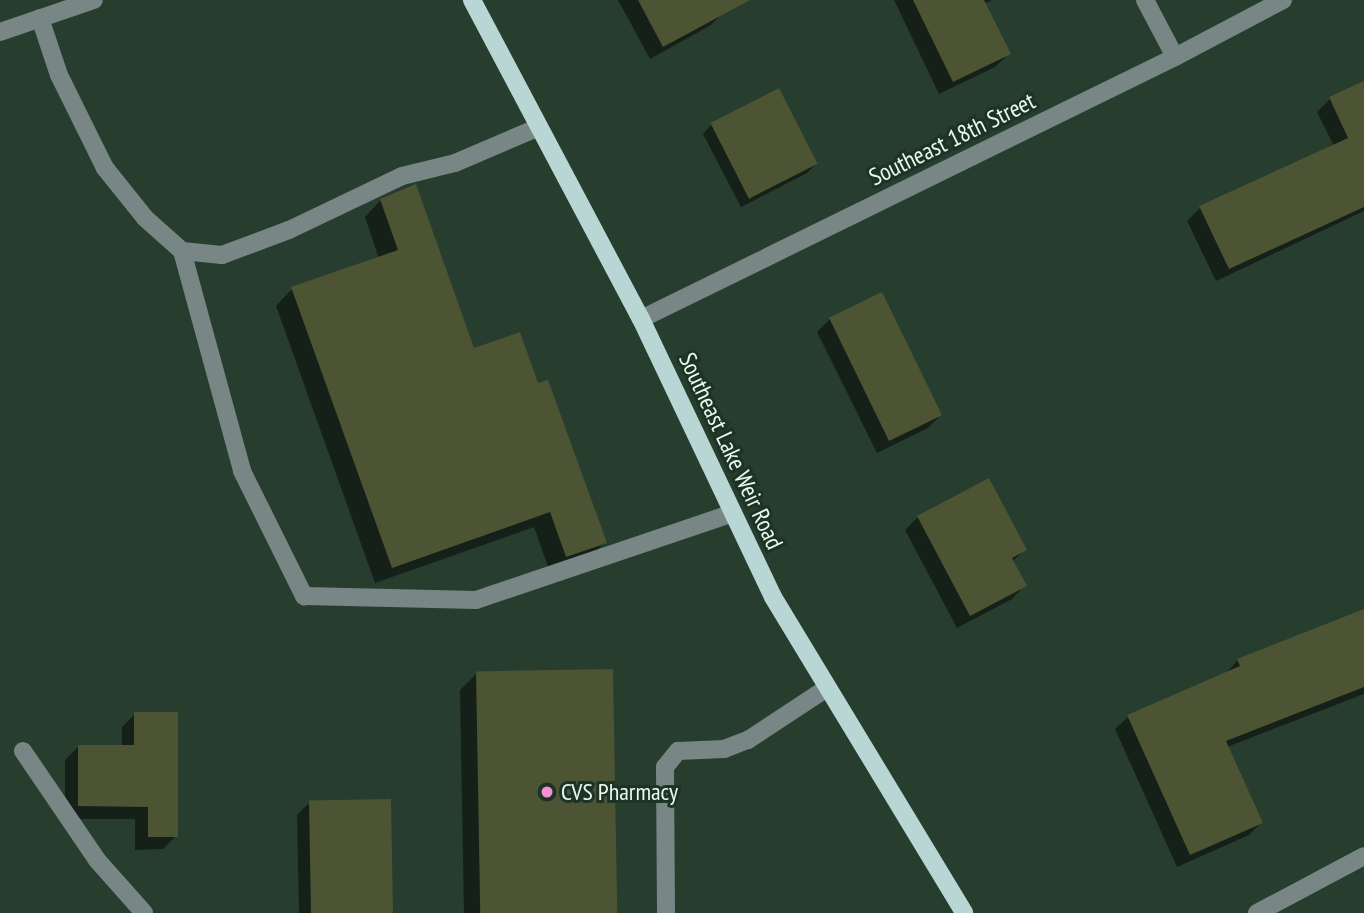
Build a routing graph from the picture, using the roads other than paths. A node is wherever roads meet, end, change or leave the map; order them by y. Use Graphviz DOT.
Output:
graph roads {
  1 [pos="94,0"];
  2 [pos="472,0"];
  3 [pos="1145,0"];
  4 [pos="1283,0"];
  5 [pos="40,18"];
  6 [pos="0,32"];
  7 [pos="1175,57"];
  8 [pos="539,127"];
  9 [pos="182,251"];
  10 [pos="641,319"];
  11 [pos="733,513"];
  12 [pos="827,688"];
  13 [pos="23,751"];
  14 [pos="1364,856"];
  15 [pos="951,894"];
  16 [pos="144,913"];
  17 [pos="666,913"];
  18 [pos="943,913"];
  19 [pos="964,913"];
  20 [pos="1257,913"];
  1 -- 5 [label="street"];
  2 -- 8 [label="main road, Southeast Lake Weir Road"];
  3 -- 7 [label="street"];
  4 -- 7 [label="street, Southeast 18th Street"];
  5 -- 6 [label="street"];
  5 -- 9 [label="street"];
  7 -- 10 [label="street, Southeast 18th Street"];
  8 -- 9 [label="street"];
  8 -- 10 [label="main road, Southeast Lake Weir Road"];
  9 -- 11 [label="street"];
  10 -- 11 [label="main road, Southeast Lake Weir Road"];
  11 -- 12 [label="main road, Southeast Lake Weir Road"];
  12 -- 15 [label="main road, Southeast Lake Weir Road"];
  12 -- 17 [label="street"];
  13 -- 16 [label="street"];
  14 -- 20 [label="street"];
  15 -- 18 [label="main road"];
  15 -- 19 [label="main road, Southeast Lake Weir Road"];
}
